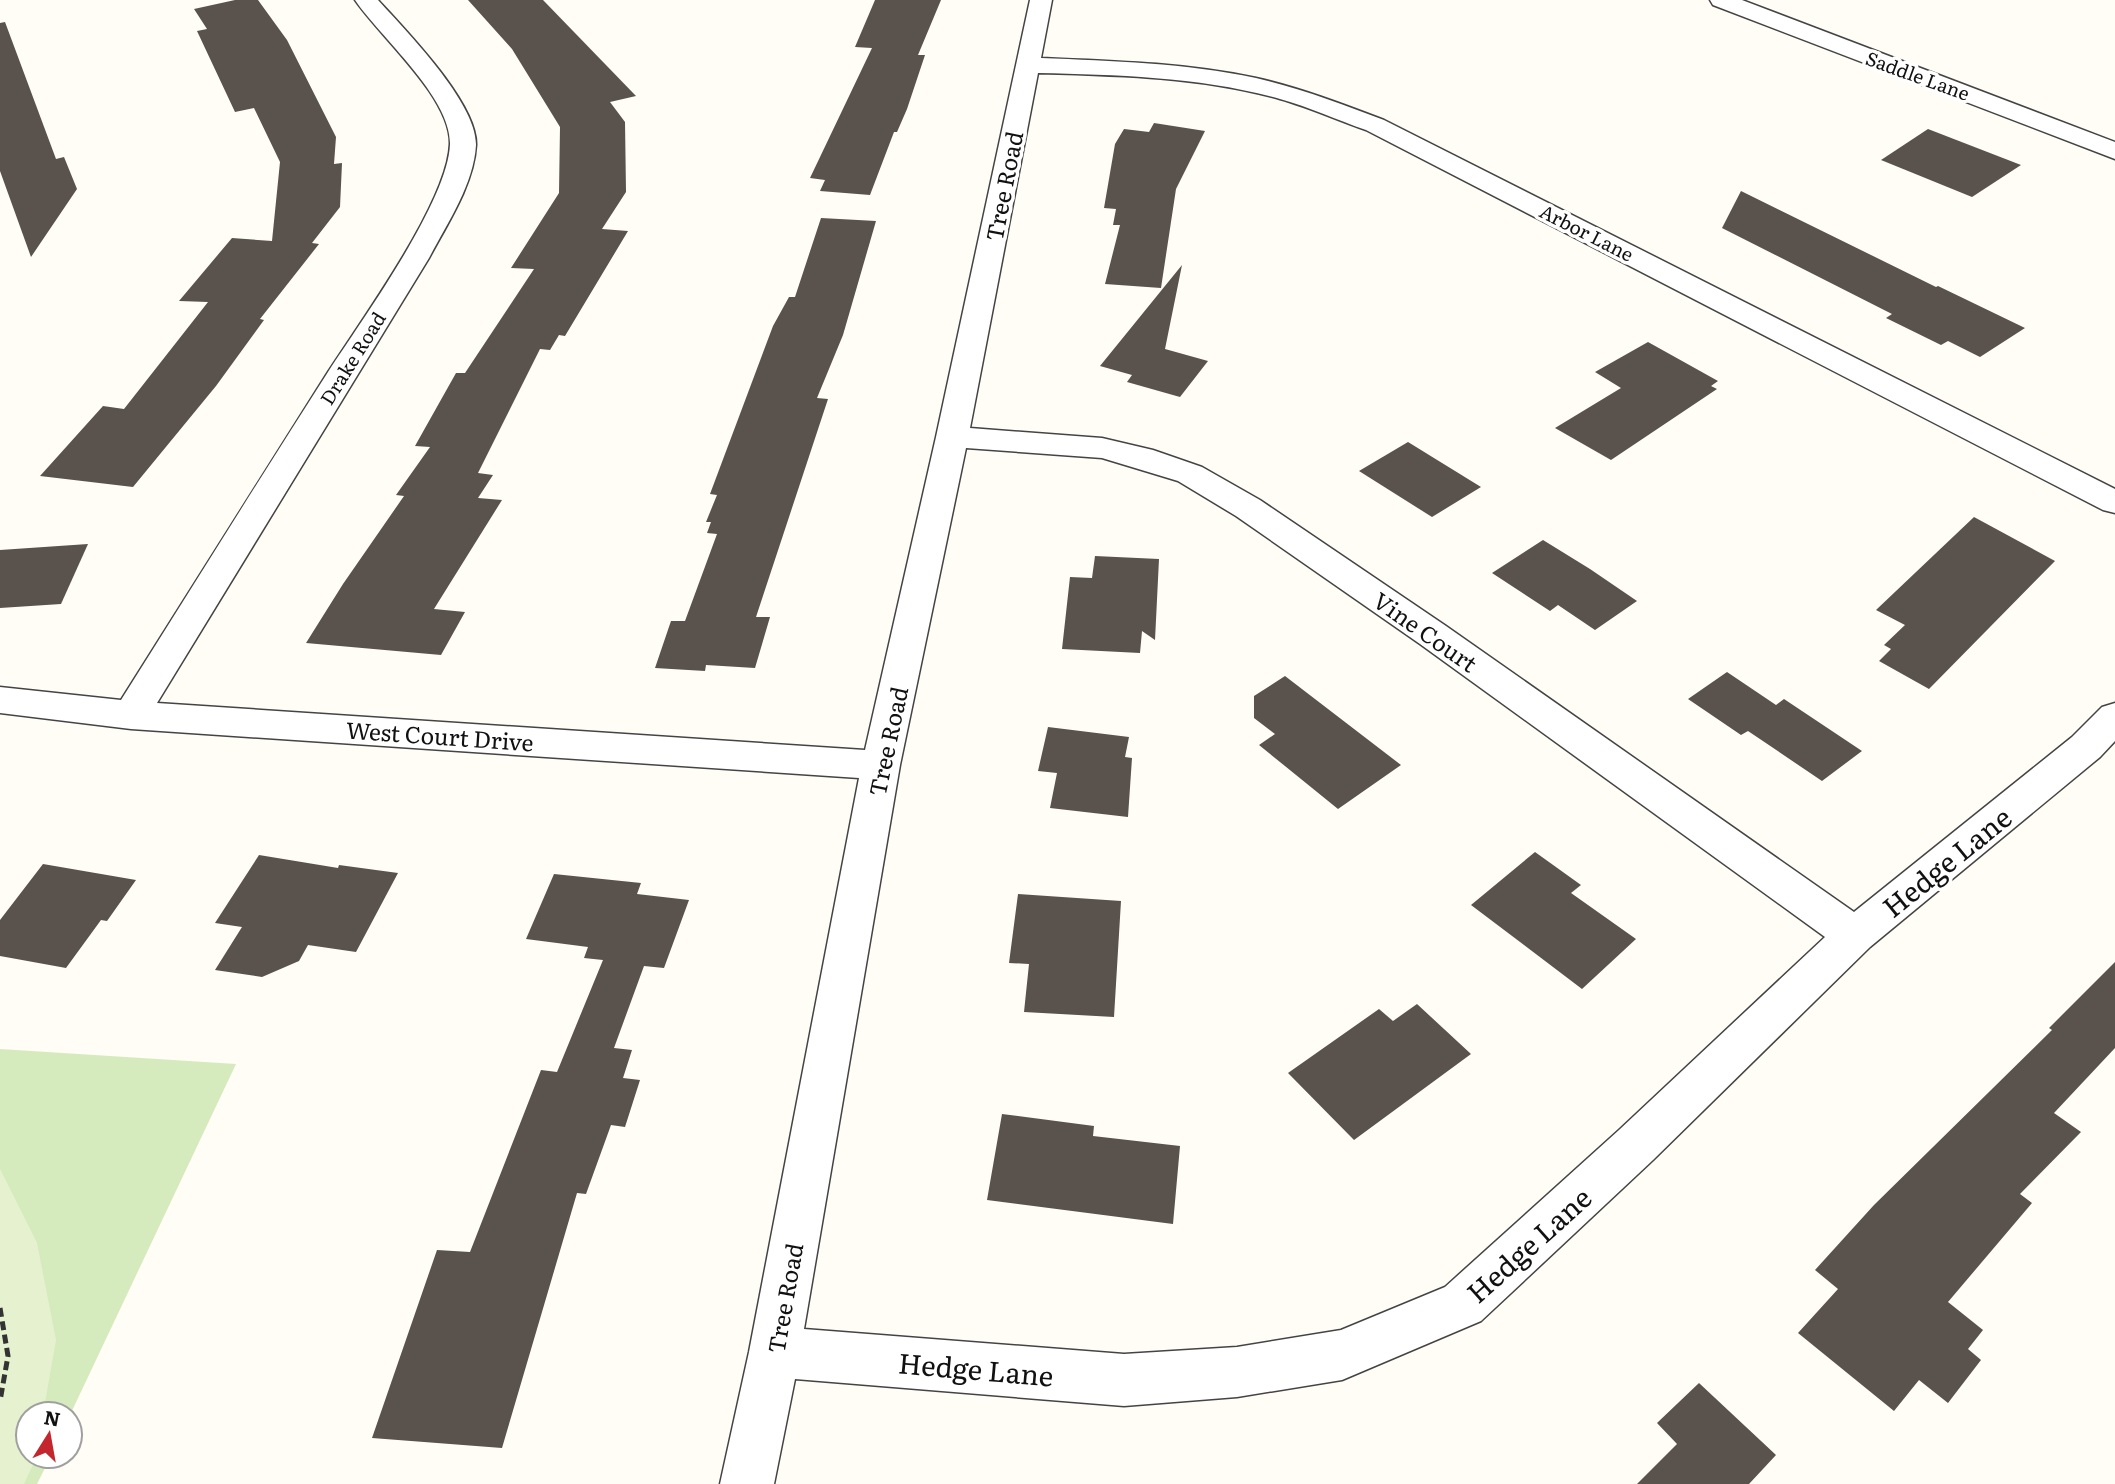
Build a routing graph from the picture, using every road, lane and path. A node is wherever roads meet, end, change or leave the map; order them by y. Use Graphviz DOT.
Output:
graph roads {
  1 [pos="366,0"];
  2 [pos="1041,0"];
  3 [pos="1721,0"];
  4 [pos="1027,65"];
  5 [pos="2115,151"];
  6 [pos="952,437"];
  7 [pos="2115,502"];
  8 [pos="0,700"];
  9 [pos="131,715"];
  10 [pos="2115,717"];
  11 [pos="881,765"];
  12 [pos="1855,935"];
  13 [pos="0,1308"];
  14 [pos="775,1352"];
  15 [pos="0,1401"];
  16 [pos="747,1484"];
  1 -- 9 [label="street, Drake Road"];
  2 -- 4 [label="street, Tree Road"];
  3 -- 5 [label="street, Saddle Lane"];
  4 -- 6 [label="street, Tree Road"];
  4 -- 7 [label="street, Arbor Lane"];
  6 -- 11 [label="street, Tree Road"];
  6 -- 12 [label="street, Vine Court"];
  8 -- 9 [label="street, West Court Drive"];
  9 -- 11 [label="street, West Court Drive"];
  10 -- 12 [label="street, Hedge Lane"];
  11 -- 14 [label="street, Tree Road"];
  12 -- 14 [label="street, Hedge Lane"];
  13 -- 15 [label="path"];
  14 -- 16 [label="street, Tree Road"];
}
